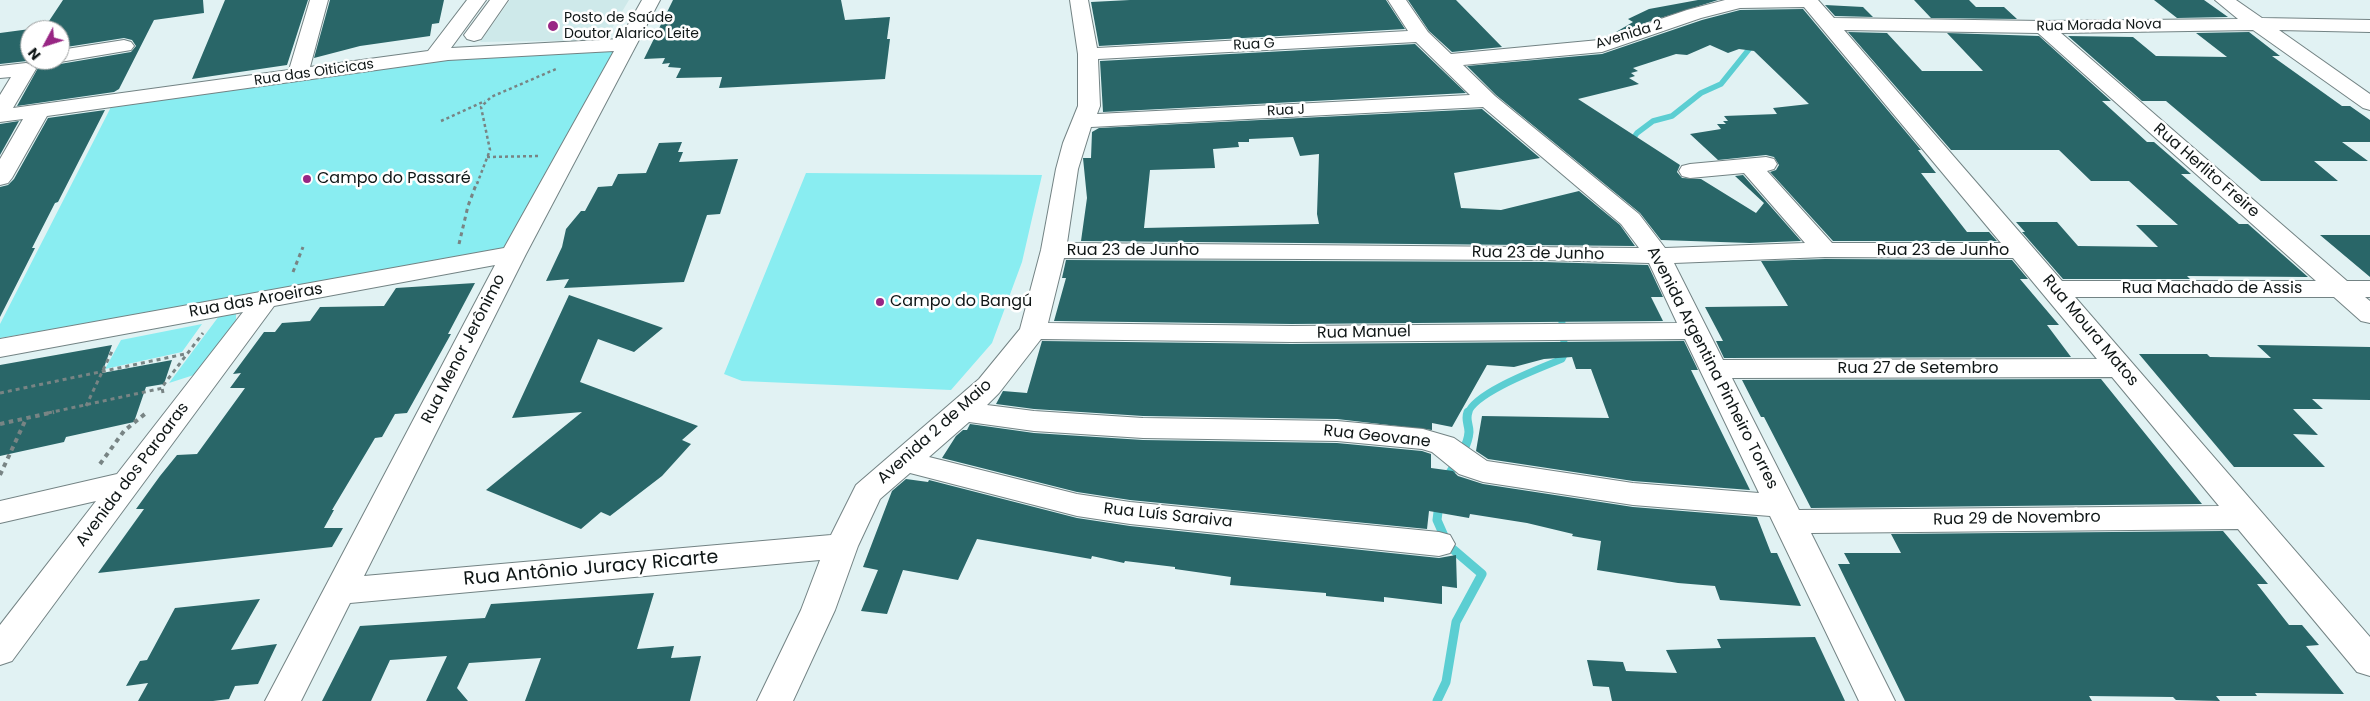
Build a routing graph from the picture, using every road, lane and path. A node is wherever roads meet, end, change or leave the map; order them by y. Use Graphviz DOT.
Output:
graph roads {
  1 [pos="319,0"];
  2 [pos="477,0"];
  3 [pos="499,0"];
  4 [pos="651,0"];
  5 [pos="1079,0"];
  6 [pos="1398,0"];
  7 [pos="1808,0"];
  8 [pos="2224,0"];
  9 [pos="1828,24"];
  10 [pos="2259,24"];
  11 [pos="2043,26"];
  12 [pos="2370,26"];
  13 [pos="1421,36"];
  14 [pos="628,44"];
  15 [pos="124,46"];
  16 [pos="461,52"];
  17 [pos="70,54"];
  18 [pos="1088,54"];
  19 [pos="435,56"];
  20 [pos="1447,60"];
  21 [pos="20,65"];
  22 [pos="1,67"];
  23 [pos="559,67"];
  24 [pos="24,70"];
  25 [pos="298,75"];
  26 [pos="1488,100"];
  27 [pos="486,101"];
  28 [pos="2370,104"];
  29 [pos="39,111"];
  30 [pos="0,112"];
  31 [pos="0,116"];
  32 [pos="441,121"];
  33 [pos="1084,121"];
  34 [pos="567,156"];
  35 [pos="487,158"];
  36 [pos="1773,164"];
  37 [pos="1749,165"];
  38 [pos="1690,171"];
  39 [pos="0,178"];
  40 [pos="303,247"];
  41 [pos="1053,250"];
  42 [pos="1825,250"];
  43 [pos="2023,251"];
  44 [pos="513,254"];
  45 [pos="1658,256"];
  46 [pos="455,264"];
  47 [pos="291,278"];
  48 [pos="2055,289"];
  49 [pos="2340,289"];
  50 [pos="2370,289"];
  51 [pos="266,299"];
  52 [pos="2370,315"];
  53 [pos="1033,331"];
  54 [pos="1696,331"];
  55 [pos="114,346"];
  56 [pos="0,348"];
  57 [pos="185,354"];
  58 [pos="2121,368"];
  59 [pos="1715,369"];
  60 [pos="102,371"];
  61 [pos="0,393"];
  62 [pos="159,399"];
  63 [pos="86,406"];
  64 [pos="149,410"];
  65 [pos="963,411"];
  66 [pos="26,418"];
  67 [pos="0,424"];
  68 [pos="903,461"];
  69 [pos="0,475"];
  70 [pos="127,483"];
  71 [pos="77,494"];
  72 [pos="0,512"];
  73 [pos="1785,514"];
  74 [pos="2245,517"];
  75 [pos="1439,544"];
  76 [pos="842,546"];
  77 [pos="340,591"];
  78 [pos="6,636"];
  79 [pos="2370,662"];
  80 [pos="283,701"];
  81 [pos="775,701"];
  82 [pos="1877,701"];
  1 -- 25 [label="street"];
  2 -- 19 [label="street"];
  3 -- 16 [label="street"];
  4 -- 14 [label="street, Rua Menor Jerônimo"];
  5 -- 18 [label="street, Avenida 2 de Maio"];
  6 -- 13 [label="street, Avenida Argentina Pinheiro Torres"];
  7 -- 9 [label="street, Rua Moura Matos"];
  7 -- 20 [label="street, Avenida 2"];
  8 -- 10 [label="street"];
  9 -- 11 [label="street, Rua Morada Nova"];
  9 -- 43 [label="street, Rua Moura Matos"];
  10 -- 11 [label="street, Rua Morada Nova"];
  10 -- 12 [label="street, Rua Morada Nova"];
  10 -- 28 [label="street"];
  11 -- 49 [label="street, Rua Herlito Freire"];
  13 -- 18 [label="street, Rua G"];
  13 -- 20 [label="street, Avenida Argentina Pinheiro Torres"];
  14 -- 16 [label="street, Rua das Oiticicas"];
  14 -- 34 [label="street, Rua Menor Jerônimo"];
  15 -- 17 [label="street"];
  16 -- 19 [label="street, Rua das Oiticicas"];
  18 -- 33 [label="street, Avenida 2 de Maio"];
  19 -- 25 [label="street, Rua das Oiticicas"];
  20 -- 26 [label="street, Avenida Argentina Pinheiro Torres"];
  21 -- 22 [label="street"];
  23 -- 27 [label="path"];
  24 -- 30 [label="street"];
  25 -- 29 [label="street, Rua das Oiticicas"];
  26 -- 33 [label="street, Rua J"];
  26 -- 45 [label="street, Avenida Argentina Pinheiro Torres"];
  27 -- 32 [label="path"];
  27 -- 35 [label="path"];
  29 -- 31 [label="street, Rua das Oiticicas"];
  29 -- 39 [label="street"];
  33 -- 41 [label="street, Avenida 2 de Maio"];
  34 -- 35 [label="path"];
  34 -- 44 [label="street, Rua Menor Jerônimo"];
  35 -- 46 [label="path"];
  36 -- 37 [label="street"];
  37 -- 38 [label="street"];
  37 -- 42 [label="street"];
  40 -- 47 [label="path"];
  41 -- 45 [label="street, Rua 23 de Junho"];
  41 -- 53 [label="street, Avenida 2 de Maio"];
  42 -- 43 [label="street, Rua 23 de Junho"];
  42 -- 45 [label="street, Rua 23 de Junho"];
  43 -- 48 [label="street, Rua Moura Matos"];
  44 -- 46 [label="street, Rua das Aroeiras"];
  44 -- 77 [label="street, Rua Menor Jerônimo"];
  45 -- 54 [label="street, Avenida Argentina Pinheiro Torres"];
  46 -- 51 [label="street, Rua das Aroeiras"];
  48 -- 49 [label="street, Rua Machado de Assis"];
  48 -- 58 [label="street, Rua Moura Matos"];
  49 -- 50 [label="street, Rua Machado de Assis"];
  49 -- 52 [label="street, Rua Herlito Freire"];
  51 -- 56 [label="street, Rua das Aroeiras"];
  51 -- 70 [label="street, Avenida dos Paroaras"];
  53 -- 54 [label="street, Rua Manuel"];
  53 -- 65 [label="street, Avenida 2 de Maio"];
  54 -- 59 [label="street, Avenida Argentina Pinheiro Torres"];
  55 -- 60 [label="path"];
  57 -- 60 [label="path"];
  58 -- 59 [label="street, Rua 27 de Setembro"];
  58 -- 74 [label="street, Rua Moura Matos"];
  59 -- 73 [label="street, Avenida Argentina Pinheiro Torres"];
  60 -- 61 [label="path"];
  60 -- 63 [label="path"];
  62 -- 63 [label="path"];
  63 -- 66 [label="path"];
  64 -- 71 [label="path"];
  65 -- 68 [label="street, Avenida 2 de Maio"];
  65 -- 73 [label="street, Rua Geovane"];
  66 -- 67 [label="path"];
  66 -- 69 [label="path"];
  68 -- 75 [label="street, Rua Luís Saraiva"];
  68 -- 76 [label="street, Avenida 2 de Maio"];
  70 -- 71 [label="street"];
  70 -- 78 [label="street, Avenida dos Paroaras"];
  71 -- 72 [label="street"];
  73 -- 74 [label="street, Rua 29 de Novembro"];
  73 -- 82 [label="street, Avenida Argentina Pinheiro Torres"];
  74 -- 79 [label="street, Rua Moura Matos"];
  76 -- 77 [label="street, Rua Antônio Juracy Ricarte"];
  76 -- 81 [label="street"];
  77 -- 80 [label="street, Rua Menor Jerônimo"];
}
